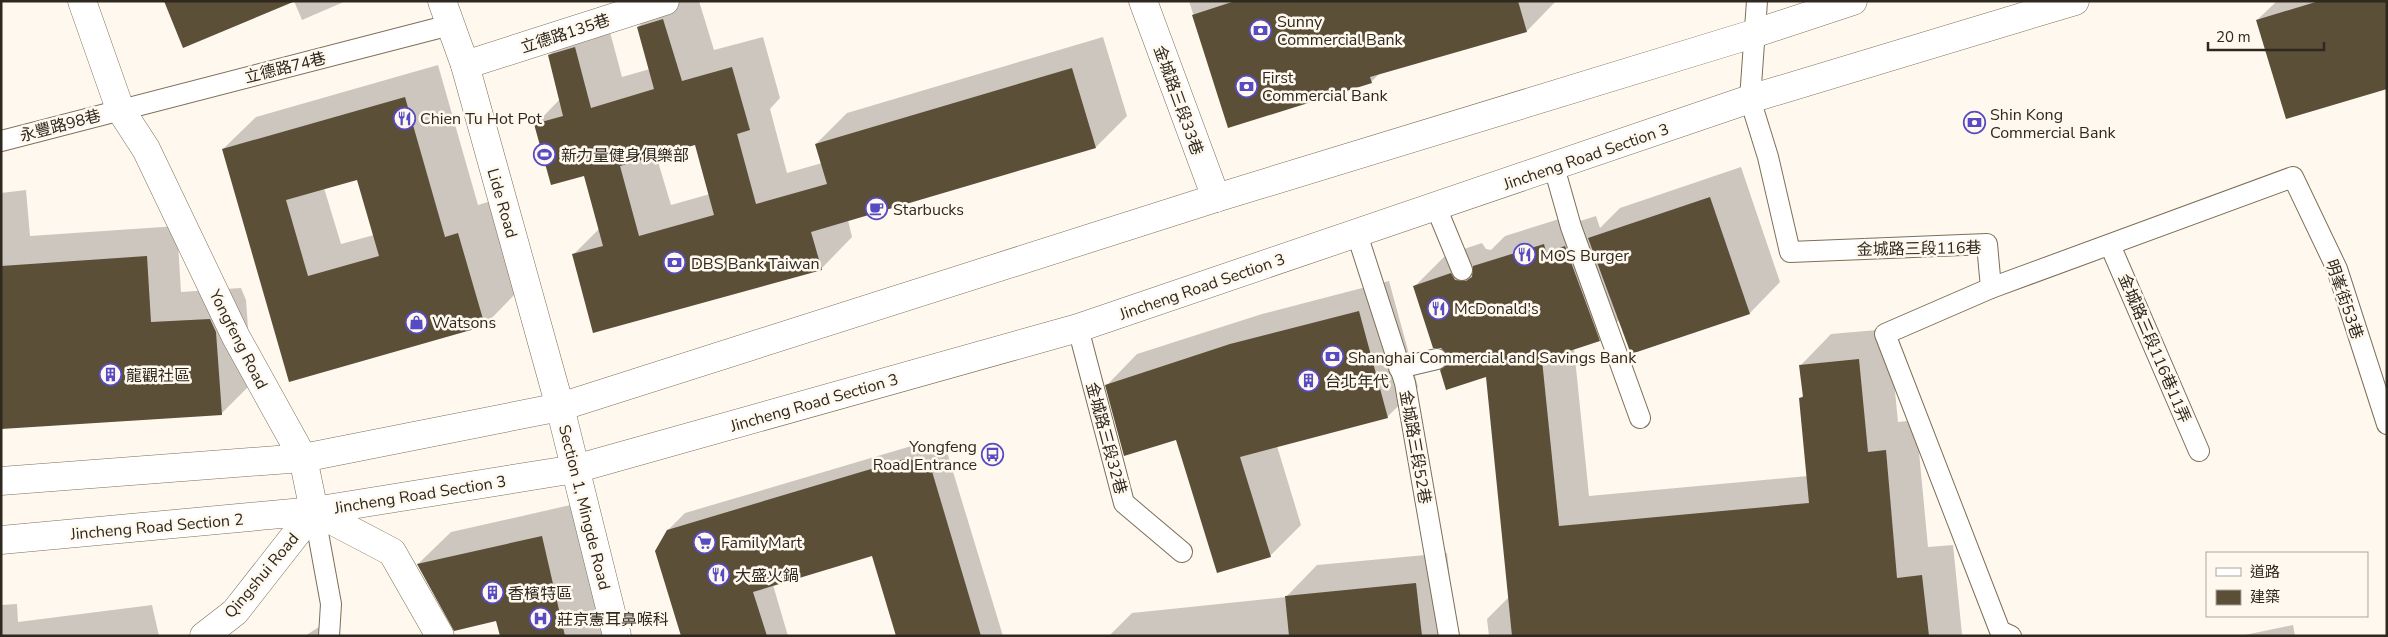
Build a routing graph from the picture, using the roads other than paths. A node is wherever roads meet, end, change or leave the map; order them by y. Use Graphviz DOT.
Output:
graph roads {
  1 [pos="82,1"];
  2 [pos="665,1"];
  3 [pos="1143,1"];
  4 [pos="1756,1"];
  5 [pos="1853,1"];
  6 [pos="2075,1"];
  7 [pos="446,13"];
  8 [pos="1756,33"];
  9 [pos="465,65"];
  10 [pos="1750,99"];
  11 [pos="120,109"];
  12 [pos="1,141"];
  13 [pos="1554,167"];
  14 [pos="1216,198"];
  15 [pos="1436,207"];
  16 [pos="1357,234"];
  17 [pos="2110,245"];
  18 [pos="1462,270"];
  19 [pos="1991,288"];
  20 [pos="1078,328"];
  21 [pos="1437,359"];
  22 [pos="1399,368"];
  23 [pos="560,407"];
  24 [pos="1640,418"];
  25 [pos="2387,424"];
  26 [pos="2199,451"];
  27 [pos="303,458"];
  28 [pos="575,469"];
  29 [pos="1,481"];
  30 [pos="314,511"];
  31 [pos="1,540"];
  32 [pos="1182,552"];
  33 [pos="204,636"];
  34 [pos="329,636"];
  35 [pos="440,636"];
  36 [pos="617,636"];
  37 [pos="1449,636"];
  38 [pos="2011,636"];
  1 -- 11 [label="main road, Yongfeng Road"];
  2 -- 9 [label="main road, 立德路135巷"];
  3 -- 14 [label="main road, 金城路三段33巷"];
  4 -- 8 [label="lane"];
  5 -- 8 [label="main road"];
  6 -- 10 [label="main road, Jincheng Road Section 3"];
  7 -- 9 [label="main road, Lide Road"];
  7 -- 11 [label="lane, 立德路74巷"];
  8 -- 10 [label="lane"];
  8 -- 14 [label="main road"];
  9 -- 23 [label="main road, Lide Road"];
  10 -- 13 [label="main road, Jincheng Road Section 3"];
  10 -- 19 [label="lane, 金城路三段116巷"];
  11 -- 12 [label="lane, 永豐路98巷"];
  11 -- 27 [label="main road, Yongfeng Road"];
  13 -- 15 [label="main road, Jincheng Road Section 3"];
  13 -- 24 [label="lane"];
  14 -- 23 [label="main road"];
  15 -- 16 [label="main road, Jincheng Road Section 3"];
  15 -- 18 [label="lane"];
  16 -- 20 [label="main road, Jincheng Road Section 3"];
  16 -- 22 [label="lane, 金城路三段52巷"];
  17 -- 19 [label="lane"];
  17 -- 25 [label="lane, 明峯街53巷"];
  17 -- 26 [label="lane, 金城路三段116巷11弄"];
  19 -- 38 [label="lane"];
  20 -- 28 [label="main road, Jincheng Road Section 3"];
  20 -- 32 [label="lane, 金城路三段32巷"];
  21 -- 22 [label="lane"];
  22 -- 37 [label="lane, 金城路三段52巷"];
  23 -- 27 [label="main road"];
  23 -- 28 [label="main road, Section 1, Mingde Road"];
  27 -- 29 [label="main road"];
  27 -- 30 [label="main road, Yongfeng Road"];
  28 -- 30 [label="main road, Jincheng Road Section 3"];
  28 -- 36 [label="main road, Section 1, Mingde Road"];
  30 -- 31 [label="main road, Jincheng Road Section 2"];
  30 -- 33 [label="main road, Qingshui Road"];
  30 -- 34 [label="lane"];
  30 -- 35 [label="main road"];
}
